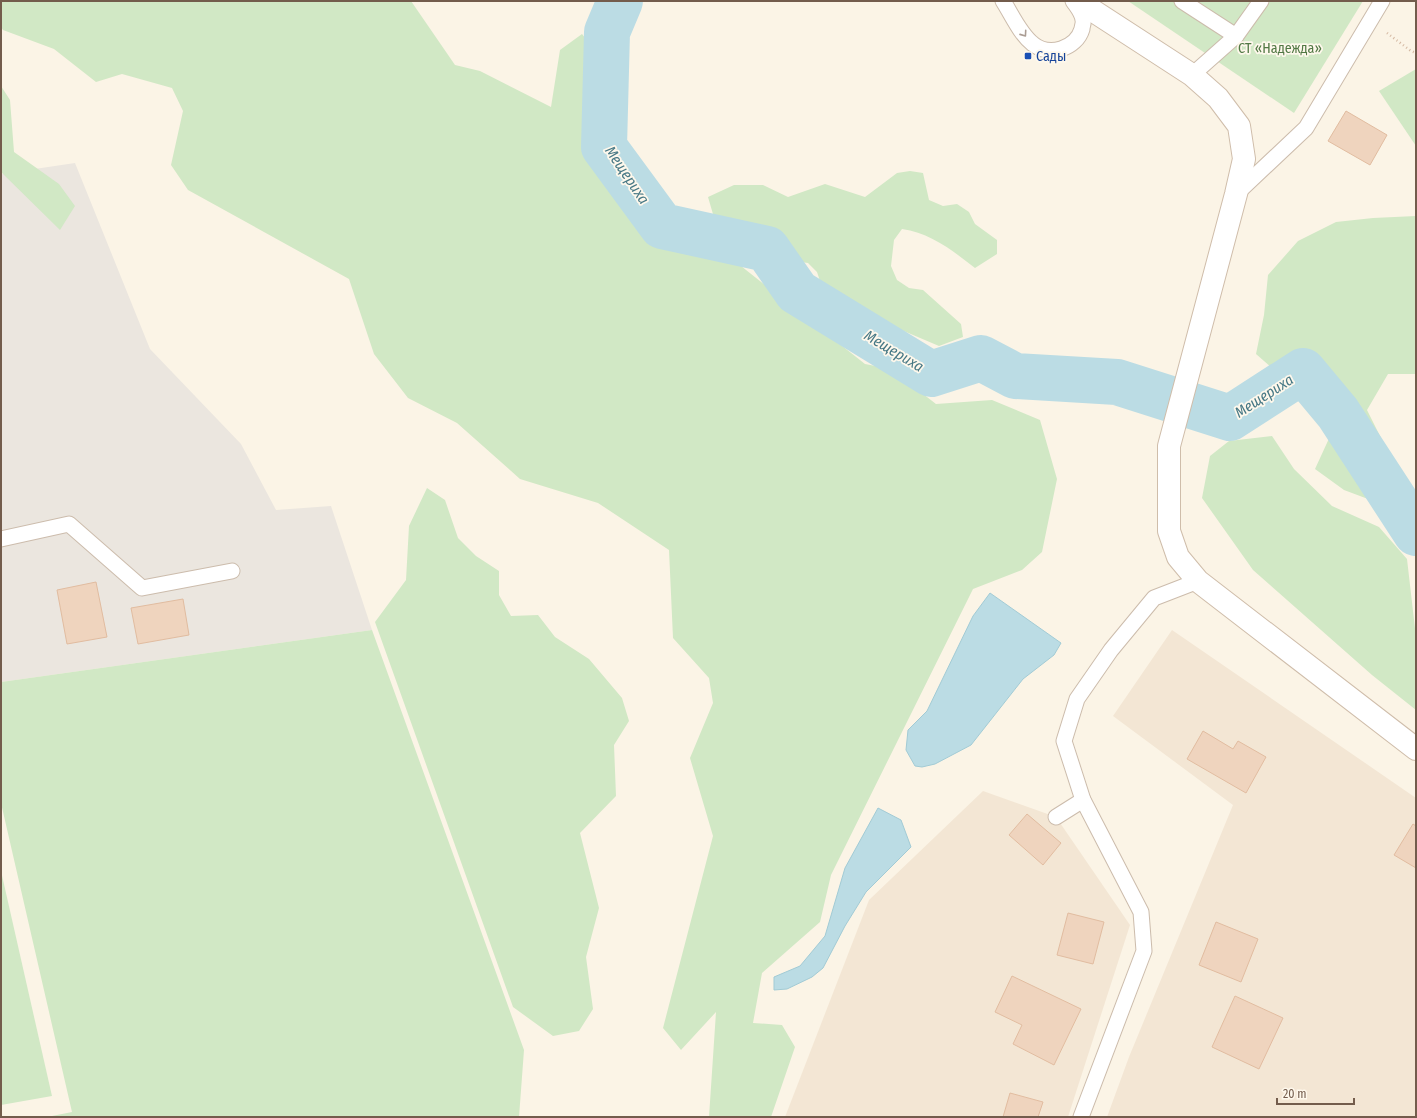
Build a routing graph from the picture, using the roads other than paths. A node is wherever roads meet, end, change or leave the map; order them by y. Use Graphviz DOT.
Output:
graph roads {
  1 [pos="1003,1"];
  2 [pos="1073,1"];
  3 [pos="1078,1"];
  4 [pos="1182,1"];
  5 [pos="1261,1"];
  6 [pos="1382,1"];
  7 [pos="1236,36"];
  8 [pos="1192,75"];
  9 [pos="1236,194"];
  10 [pos="1,539"];
  11 [pos="232,571"];
  12 [pos="1198,581"];
  13 [pos="1416,749"];
  14 [pos="1082,800"];
  15 [pos="1056,817"];
  16 [pos="1081,1117"];
  1 -- 2 [label="lane, one-way"];
  3 -- 8 [label="street"];
  4 -- 7 [label="lane"];
  5 -- 7 [label="lane"];
  6 -- 9 [label="lane"];
  7 -- 8 [label="lane"];
  8 -- 9 [label="street"];
  9 -- 12 [label="street"];
  10 -- 11 [label="lane"];
  12 -- 13 [label="street"];
  12 -- 14 [label="lane"];
  14 -- 15 [label="lane"];
  14 -- 16 [label="lane"];
}
